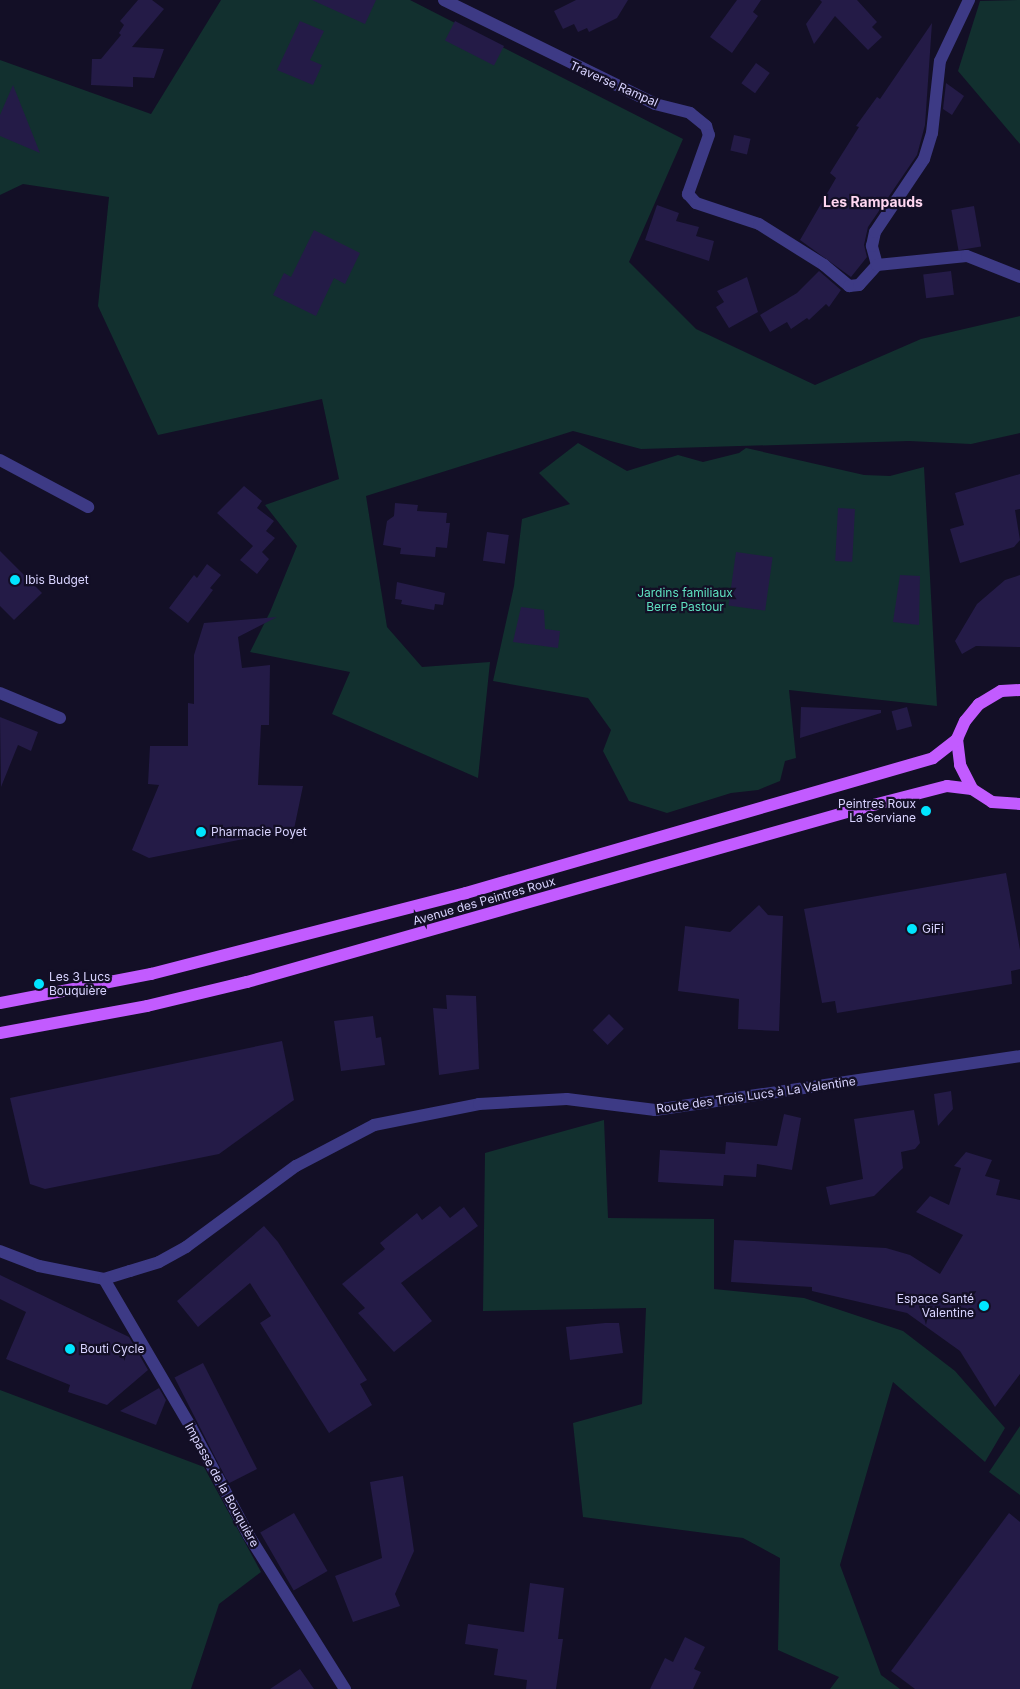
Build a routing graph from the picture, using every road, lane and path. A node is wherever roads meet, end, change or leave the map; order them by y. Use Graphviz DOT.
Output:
graph roads {
  1 [pos="444,0"];
  2 [pos="969,0"];
  3 [pos="877,265"];
  4 [pos="1020,277"];
  5 [pos="0,460"];
  6 [pos="88,507"];
  7 [pos="1020,690"];
  8 [pos="0,693"];
  9 [pos="60,718"];
  10 [pos="957,740"];
  11 [pos="972,790"];
  12 [pos="1020,804"];
  13 [pos="0,1003"];
  14 [pos="0,1033"];
  15 [pos="1020,1056"];
  16 [pos="0,1251"];
  17 [pos="104,1279"];
  18 [pos="345,1689"];
  1 -- 3 [label="street, Traverse Rampal"];
  2 -- 3 [label="street"];
  3 -- 4 [label="street"];
  5 -- 6 [label="street"];
  7 -- 10 [label="main road"];
  8 -- 9 [label="street"];
  10 -- 11 [label="main road"];
  10 -- 13 [label="main road, Avenue des Peintres Roux"];
  11 -- 12 [label="main road"];
  11 -- 14 [label="main road, Avenue des Peintres Roux"];
  15 -- 17 [label="street, Route des Trois Lucs à La Valentine"];
  16 -- 17 [label="street, Route des Trois Lucs à La Valentine"];
  17 -- 18 [label="street, Impasse de la Bouquière"];
}
